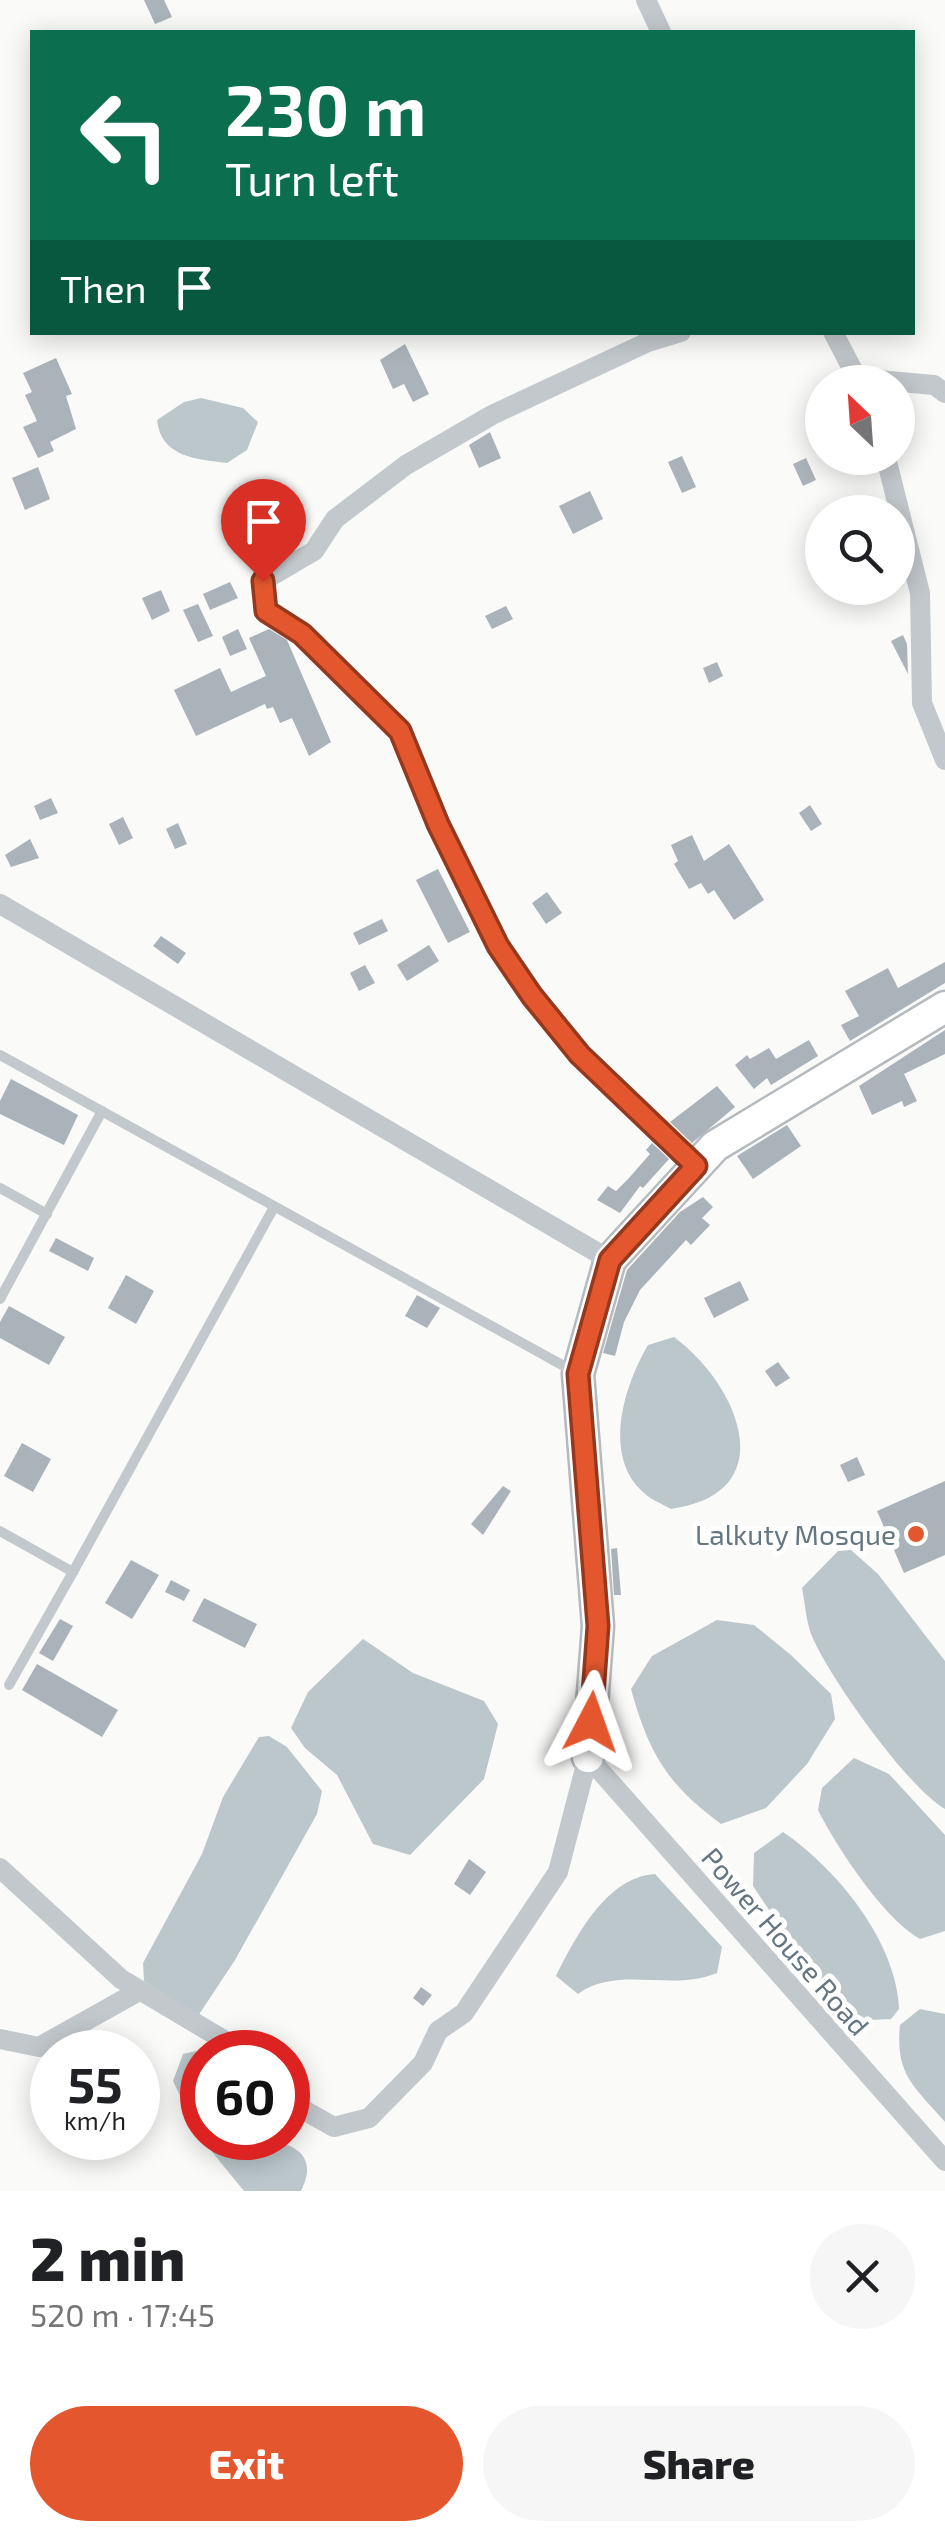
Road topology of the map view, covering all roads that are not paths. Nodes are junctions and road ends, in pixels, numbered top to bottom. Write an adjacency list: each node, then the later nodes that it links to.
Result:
1 (646, 0): 2 (street)
2 (660, 30)
3 (672, 335): 14 (street)
4 (835, 335): 5 (street)
5 (850, 365)
6 (915, 384): 7 (street)
7 (945, 392)
8 (890, 475): 9 (street)
9 (945, 760)
10 (0, 904): 18 (street)
11 (945, 1007): 14 (main road)
12 (0, 1055): 13 (lane)
13 (102, 1110): 16 (lane); 17 (lane)
14 (696, 1166): 18 (main road)
15 (0, 1188): 17 (lane)
16 (273, 1208): 20 (lane); 22 (lane)
17 (47, 1214): 19 (lane)
18 (610, 1260): 20 (main road)
19 (0, 1298)
20 (578, 1374): 24 (main road)
21 (0, 1530): 22 (lane)
22 (73, 1572): 23 (lane)
23 (10, 1685)
24 (588, 1757): 29 (street); 30 (street, Power House Road)
25 (0, 1868): 26 (street)
26 (139, 1991): 27 (street); 28 (street)
27 (206, 2030)
28 (0, 2039)
29 (310, 2114)
30 (945, 2161)

